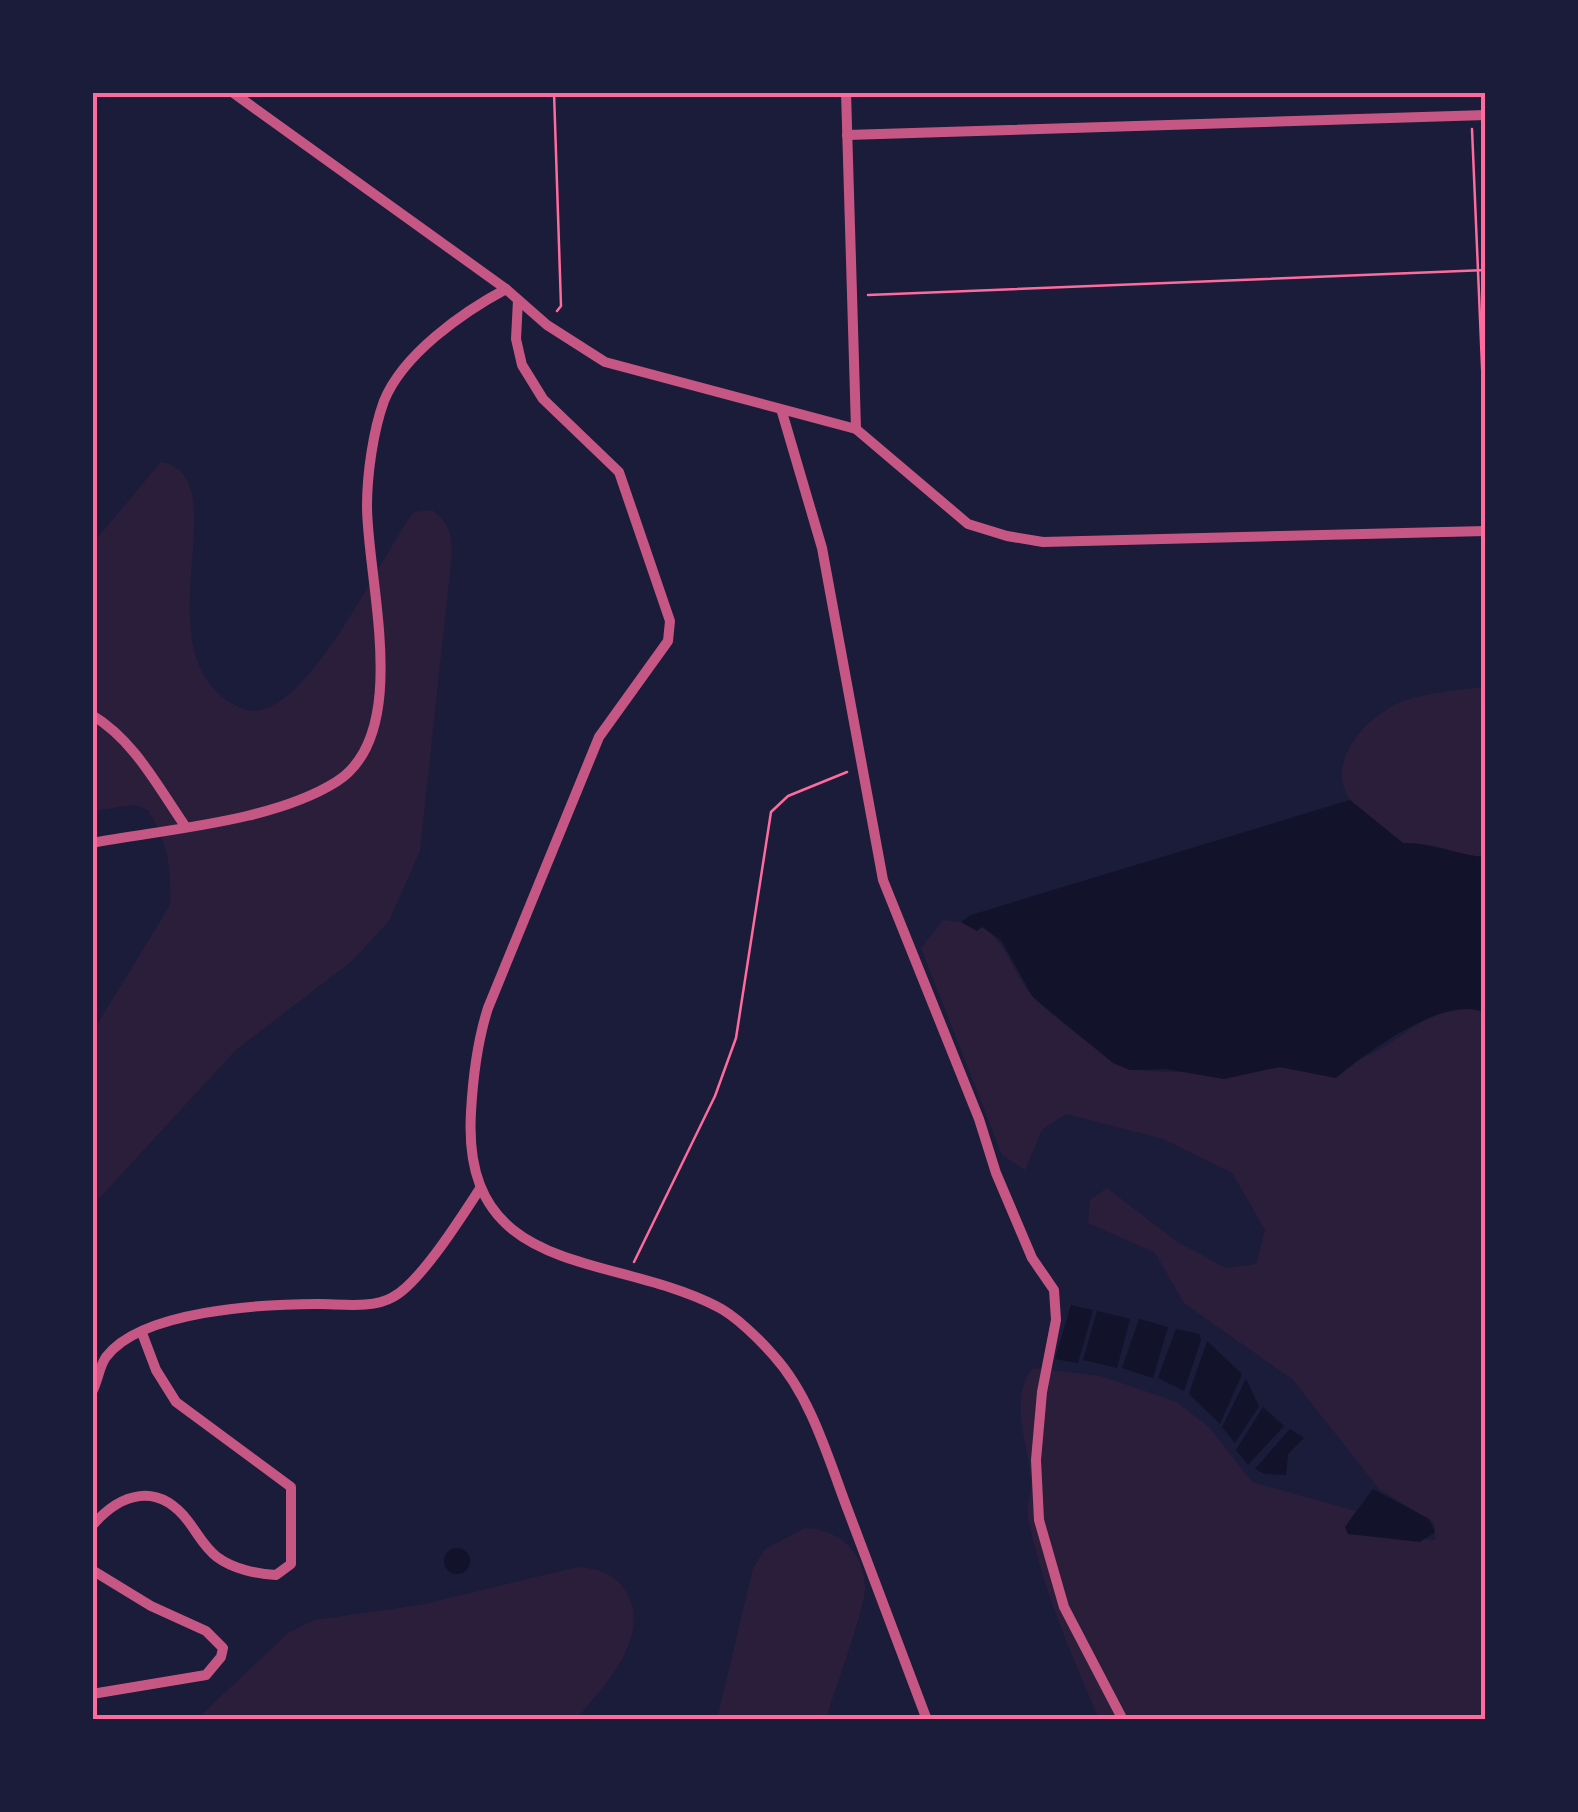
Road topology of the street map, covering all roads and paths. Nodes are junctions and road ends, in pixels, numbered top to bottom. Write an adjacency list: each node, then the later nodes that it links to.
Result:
1 (232, 92): 9 (street)
2 (554, 92): 12 (path)
3 (846, 92): 6 (street)
4 (1471, 115): 5 (street); 6 (street); 7 (path)
5 (1486, 115)
6 (847, 135): 10 (street)
7 (1478, 270): 8 (path); 10 (path); 15 (path)
8 (1486, 270)
9 (506, 290): 11 (street); 19 (street)
10 (851, 296): 14 (street)
11 (518, 300): 12 (street); 21 (street)
12 (547, 325): 13 (street)
13 (782, 412): 14 (street); 18 (street)
14 (856, 429): 16 (street)
15 (1486, 460)
16 (1486, 531)
17 (92, 716): 19 (street)
18 (862, 766): 22 (path); 29 (street)
19 (185, 826): 20 (street)
20 (92, 843)
21 (479, 1190): 22 (street); 23 (street)
22 (627, 1276): 28 (street)
23 (142, 1333): 24 (street); 25 (street)
24 (92, 1392)
25 (92, 1526)
26 (92, 1570): 27 (street)
27 (92, 1694)
28 (927, 1720)
29 (1123, 1720)

